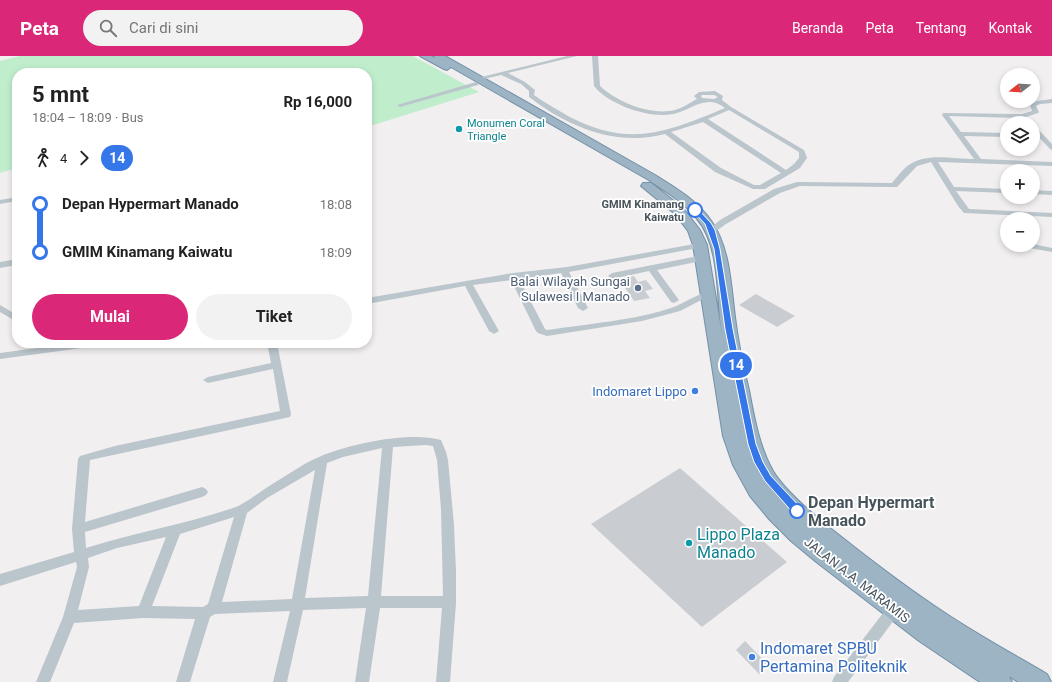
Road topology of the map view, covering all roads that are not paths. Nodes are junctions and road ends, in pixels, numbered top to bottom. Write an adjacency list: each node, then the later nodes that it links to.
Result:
1 (424, 56): 6 (highway, JALAN A.A. MARAMIS)
2 (438, 56): 6 (highway)
3 (574, 56): 5 (street)
4 (595, 56): 7 (street)
5 (502, 73): 6 (street); 10 (street)
6 (478, 81): 11 (street); 12 (highway); 34 (highway, JALAN A.A. MARAMIS)
7 (701, 100): 8 (street); 8 (street)
8 (719, 100): 13 (street)
9 (1052, 101): 14 (street)
10 (540, 102): 12 (street); 16 (street)
11 (400, 105)
12 (527, 106): 34 (highway)
13 (729, 108): 15 (street); 25 (street)
14 (1022, 116): 17 (street)
15 (703, 120): 16 (street); 25 (street)
16 (668, 133): 25 (street)
17 (959, 134): 18 (street); 23 (street)
18 (1000, 135)
19 (1042, 136): 20 (street); 21 (street)
20 (1052, 136)
21 (1052, 148)
22 (934, 160): 23 (street); 26 (street); 34 (street)
23 (979, 161): 24 (street)
24 (1052, 164)
25 (786, 173)
26 (951, 189): 27 (street); 32 (street)
27 (1000, 191)
28 (1040, 192): 29 (street)
29 (1052, 193)
30 (12, 200): 31 (street)
31 (0, 202)
32 (1052, 215)
33 (1040, 243): 35 (street)
34 (705, 244): 40 (street); 41 (street); 45 (highway, JALAN A.A. MARAMIS); 79 (highway)
35 (1052, 244)
36 (1040, 248): 37 (street)
37 (1052, 250)
38 (12, 263): 39 (street)
39 (0, 265)
40 (652, 269): 43 (street); 47 (street)
41 (564, 271): 42 (street); 49 (street)
42 (513, 276): 44 (street); 45 (street)
43 (612, 276)
44 (468, 283): 46 (street); 51 (street)
45 (707, 295): 68 (highway, JALAN A.A. MARAMIS)
46 (372, 300)
47 (674, 300)
48 (0, 308): 50 (street)
49 (583, 308)
50 (12, 316)
51 (494, 331)
52 (60, 348): 54 (street)
53 (273, 348): 55 (street)
54 (0, 356)
55 (277, 365): 56 (street); 61 (street)
56 (208, 380)
57 (388, 443): 58 (street); 65 (street); 66 (street)
58 (322, 460): 60 (street); 67 (street)
59 (202, 492): 61 (street)
60 (242, 510): 62 (street); 69 (street)
61 (78, 529): 63 (street)
62 (175, 530): 63 (street); 70 (street)
63 (81, 555): 64 (street); 71 (street)
64 (0, 580)
65 (374, 602): 66 (street); 67 (street); 75 (street)
66 (449, 602): 76 (street)
67 (298, 603): 69 (street); 74 (street)
68 (895, 608): 77 (street); 78 (highway, JALAN A.A. MARAMIS)
69 (209, 611): 70 (street); 73 (street)
70 (143, 612): 71 (street)
71 (70, 617): 72 (street)
72 (43, 682)
73 (183, 682)
74 (280, 682)
75 (362, 682)
76 (443, 682)
77 (839, 682)
78 (1000, 682)
79 (1039, 682)

